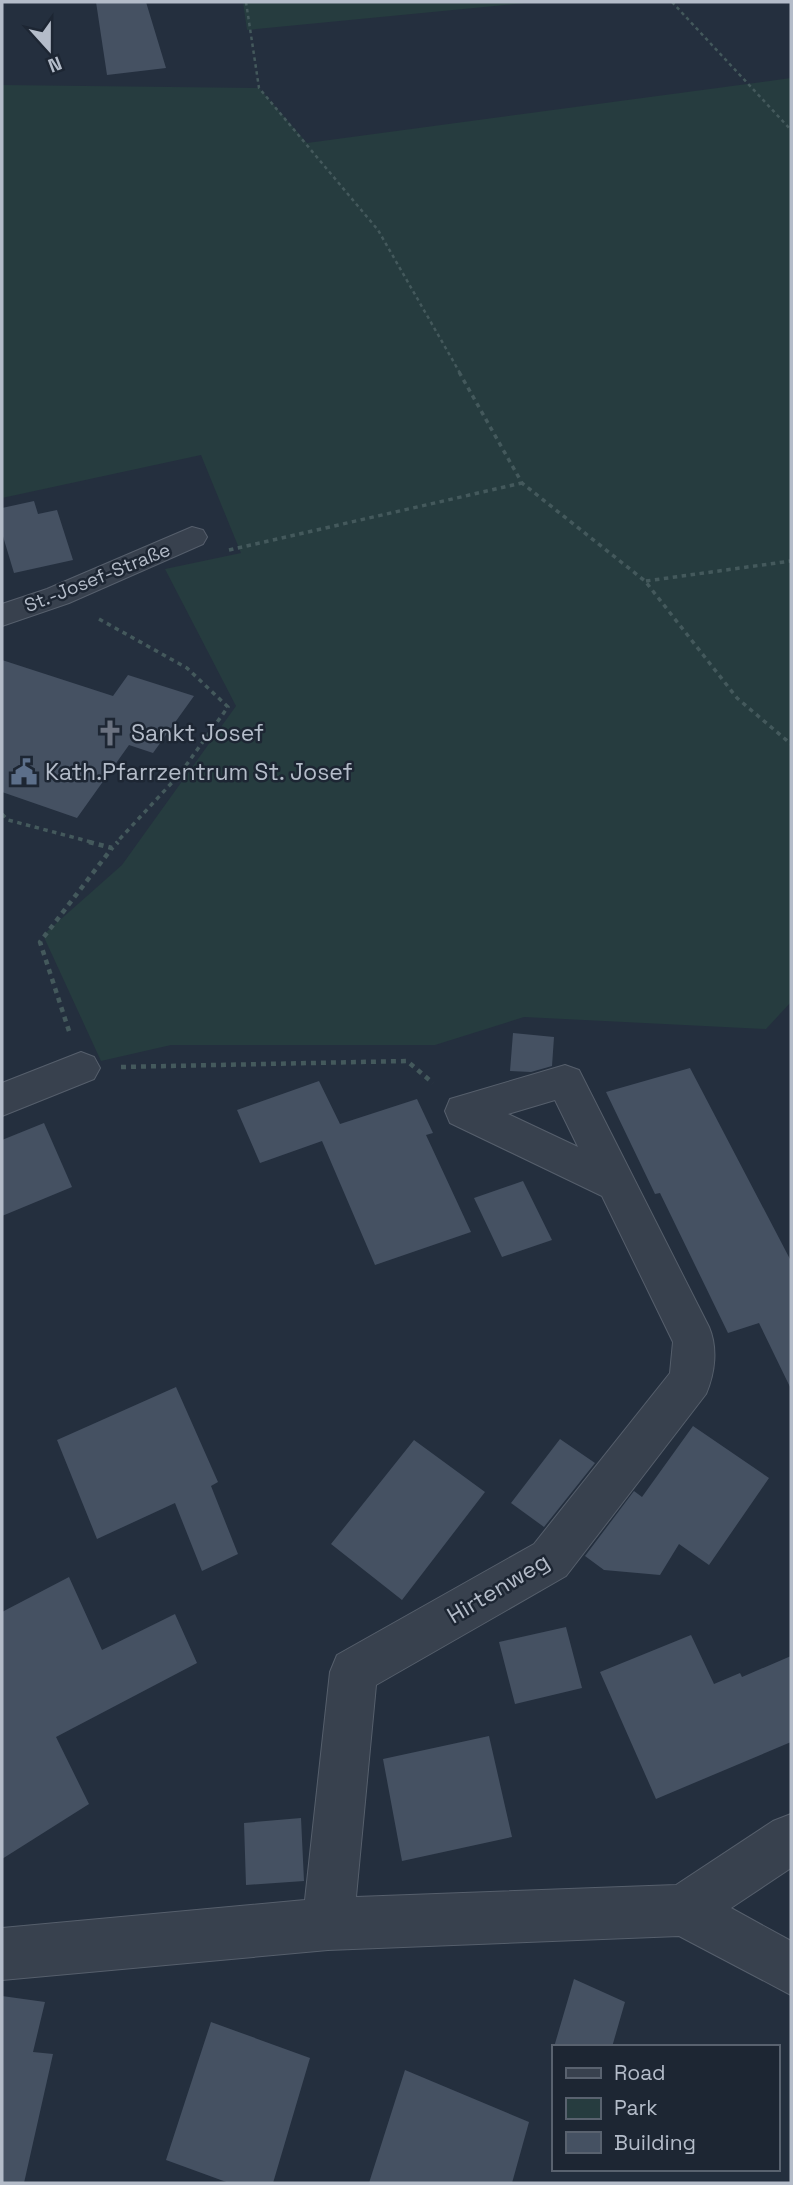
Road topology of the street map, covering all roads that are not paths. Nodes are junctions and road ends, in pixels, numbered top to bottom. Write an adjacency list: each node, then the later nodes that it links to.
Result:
1 (192, 537): 2 (street, St.-Josef-Straße)
2 (2, 615)
3 (81, 1068): 4 (street)
4 (2, 1100)
5 (614, 1183): 5 (street, Hirtenweg); 8 (street, Hirtenweg)
6 (791, 1839): 7 (street)
7 (683, 1910): 8 (street); 10 (street)
8 (328, 1924): 9 (street)
9 (2, 1954)
10 (791, 1969)

